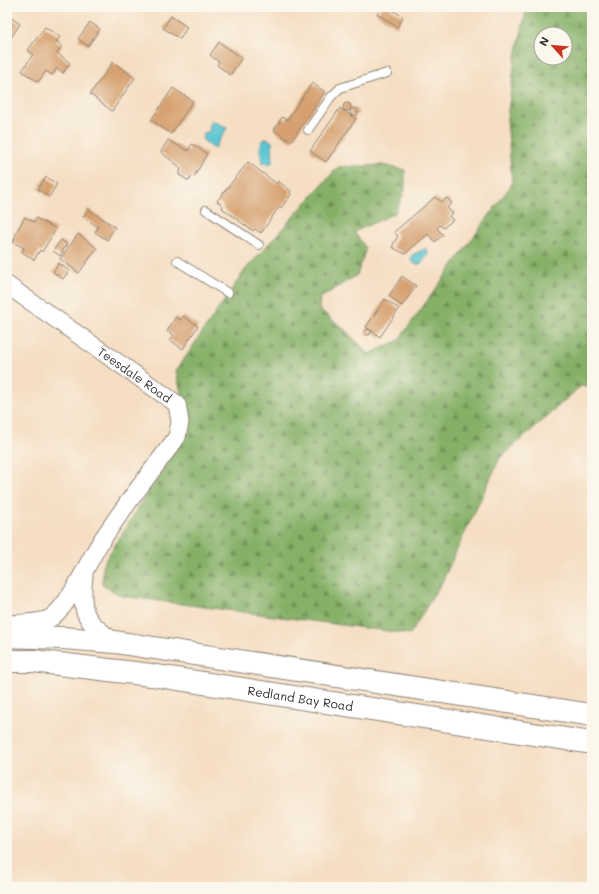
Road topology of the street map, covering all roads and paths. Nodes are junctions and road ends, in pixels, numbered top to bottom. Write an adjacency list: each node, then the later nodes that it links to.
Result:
1 (387, 73): 2 (lane)
2 (308, 130)
3 (206, 210): 4 (lane)
4 (259, 245)
5 (177, 260): 7 (lane)
6 (7, 285): 8 (street, Teesdale Road)
7 (228, 293)
8 (84, 575): 9 (street, Teesdale Road); 11 (street, Teesdale Road)
9 (7, 624)
10 (7, 636): 11 (main road)
11 (115, 642): 13 (main road)
12 (7, 661): 14 (main road, Redland Bay Road)
13 (592, 715)
14 (592, 744)

